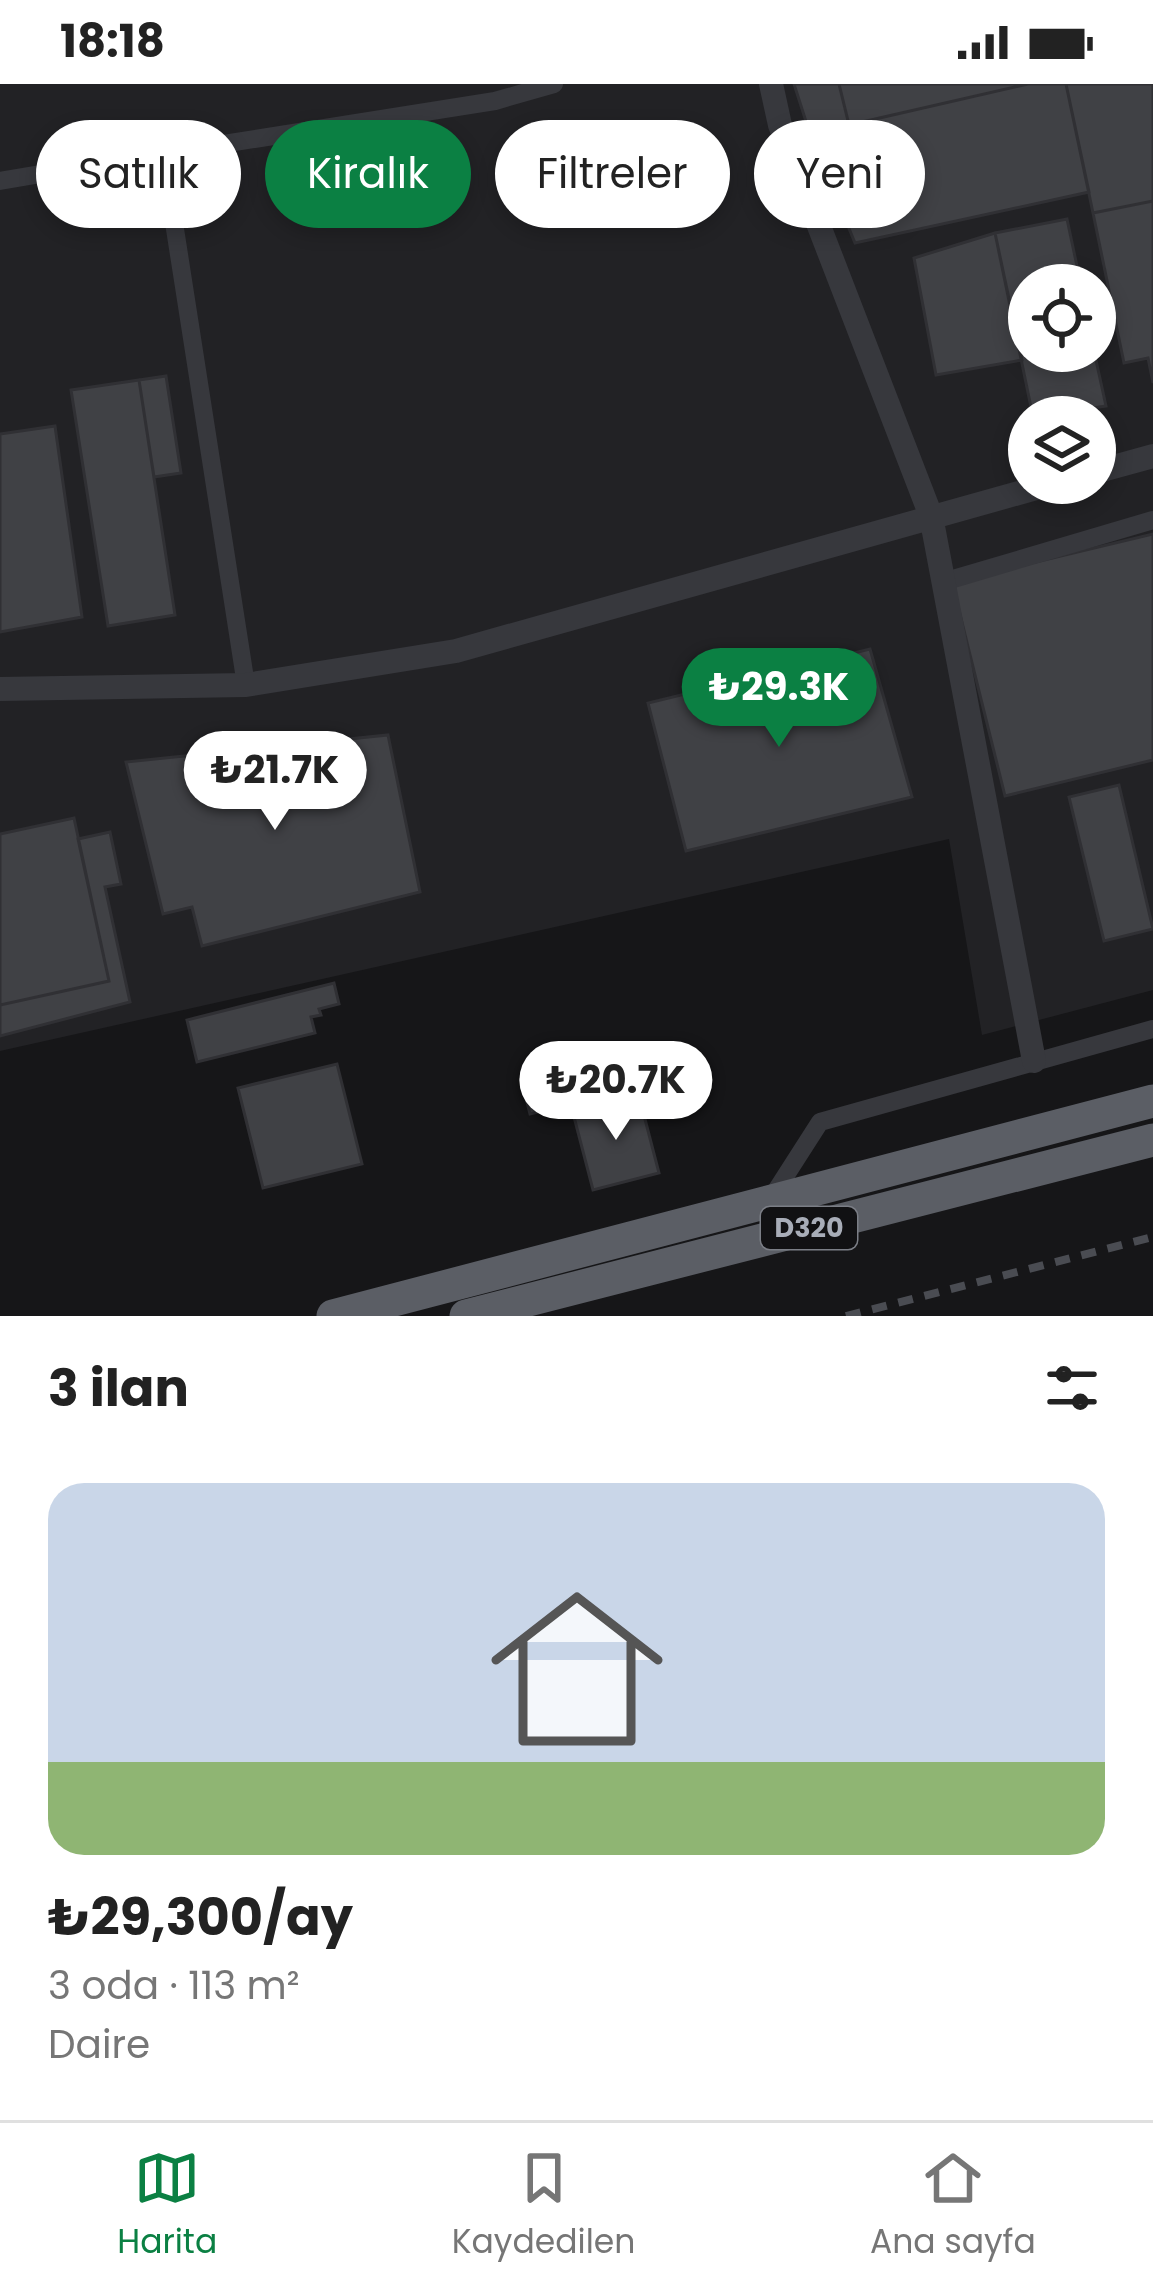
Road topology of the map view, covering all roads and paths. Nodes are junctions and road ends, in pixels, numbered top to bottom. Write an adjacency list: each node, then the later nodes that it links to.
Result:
1 (554, 84): 3 (street)
2 (771, 84): 10 (street)
3 (241, 141)
4 (36, 175): 5 (street)
5 (0, 181)
6 (175, 228): 13 (street)
7 (1153, 456): 8 (street)
8 (1116, 466)
9 (1008, 495): 10 (street)
10 (932, 516): 12 (street); 13 (street)
11 (1153, 520): 12 (street)
12 (943, 582): 16 (street)
13 (245, 685): 14 (street)
14 (0, 689)
15 (1153, 1029): 16 (street)
16 (1034, 1061): 19 (street)
17 (1153, 1101): 19 (highway, D320)
18 (1153, 1140): 21 (highway, D320)
19 (769, 1201): 20 (highway, D320)
20 (333, 1316)
21 (466, 1316)

